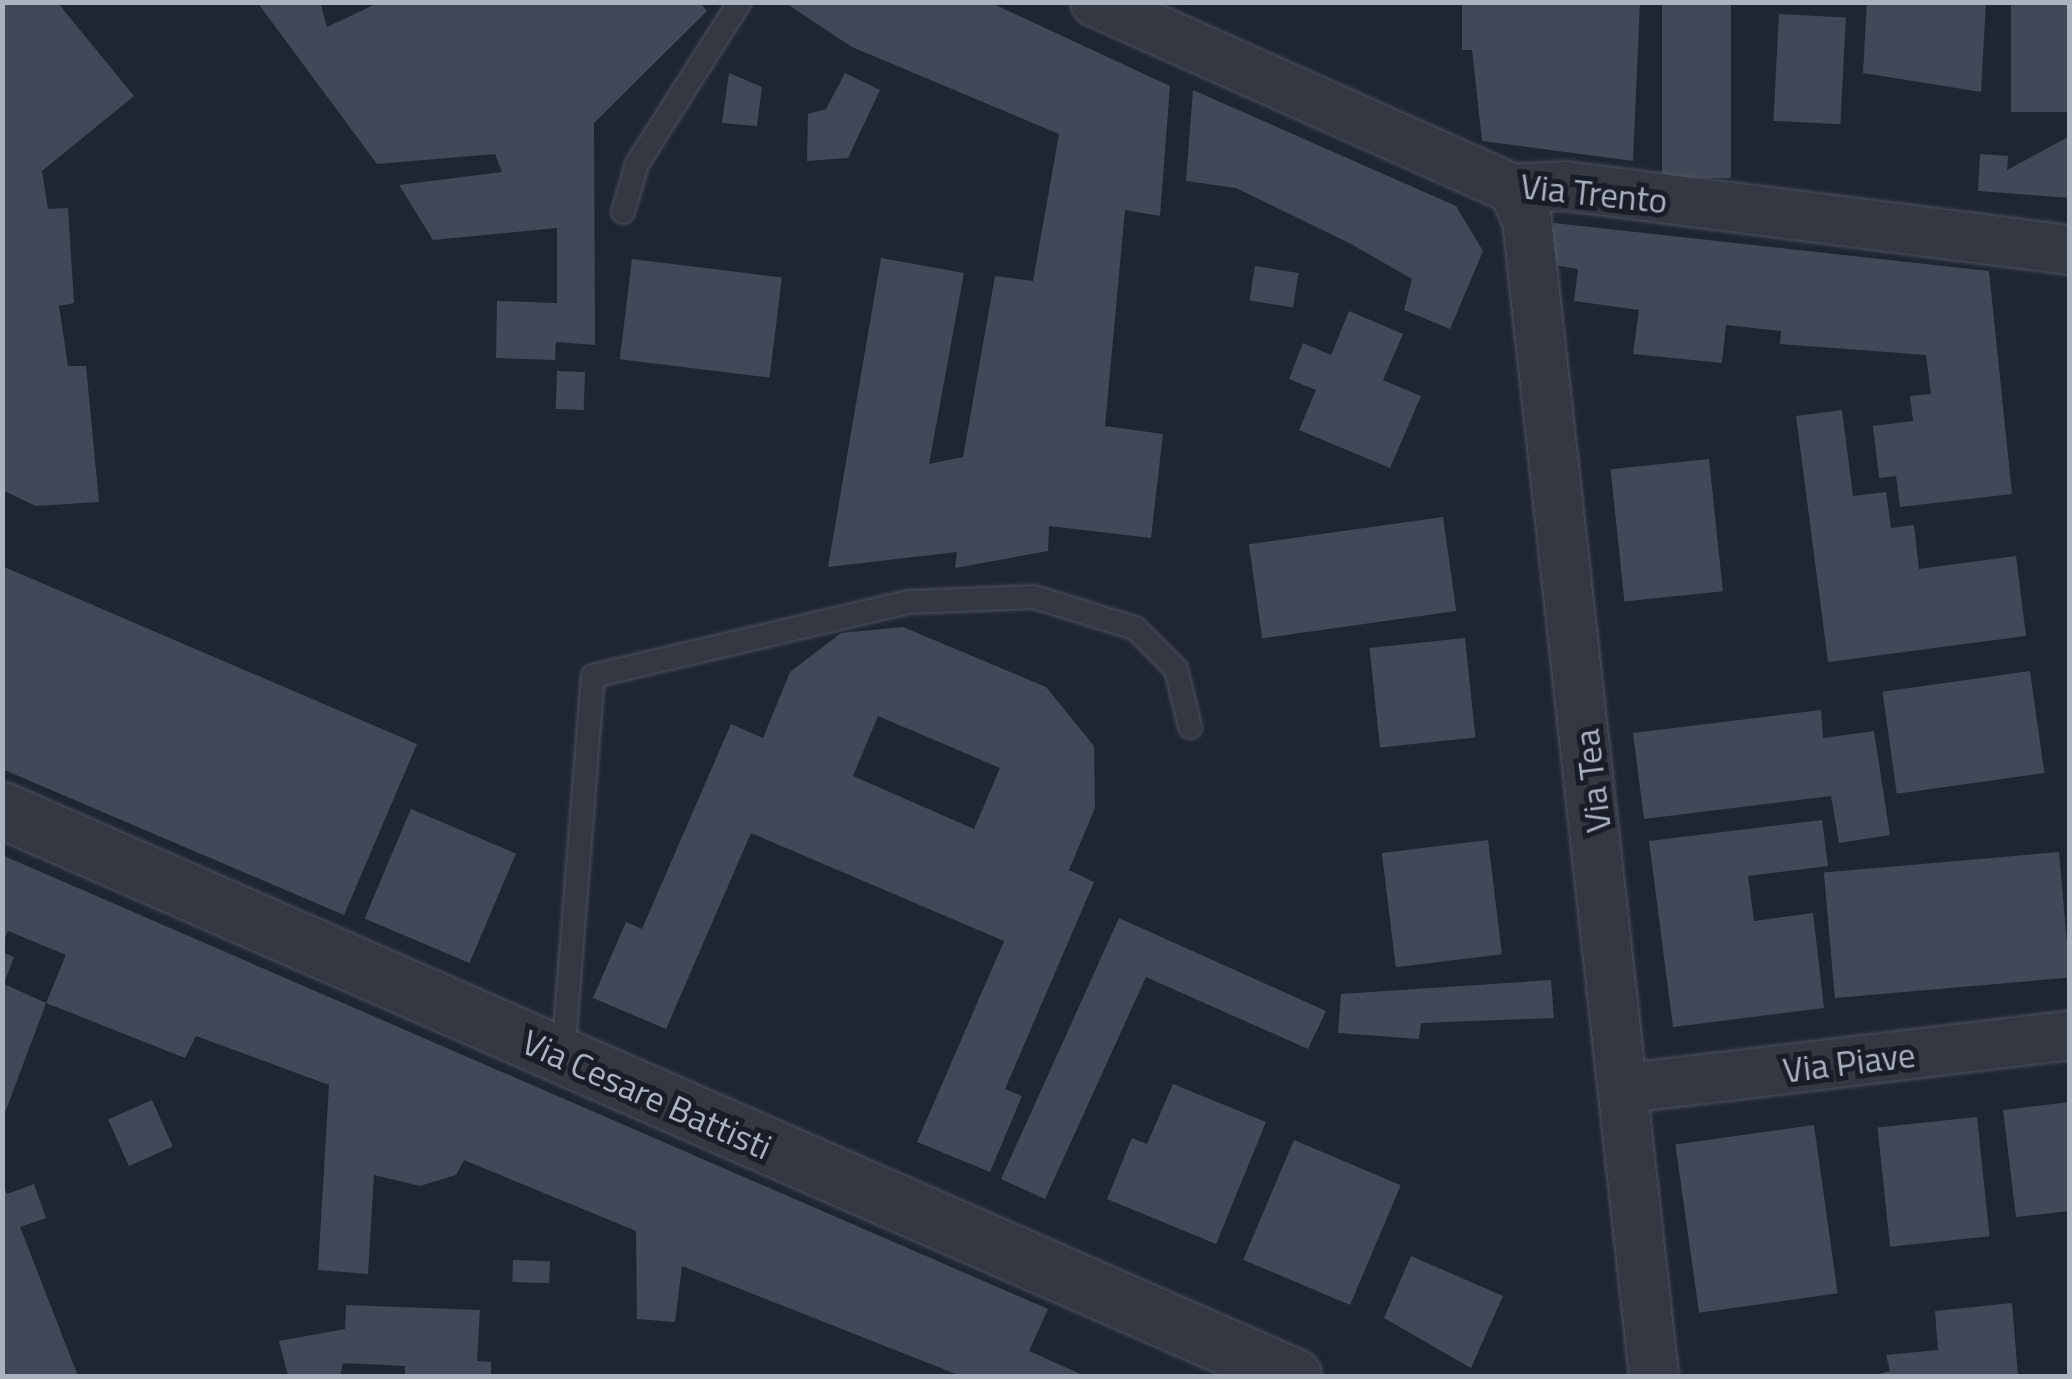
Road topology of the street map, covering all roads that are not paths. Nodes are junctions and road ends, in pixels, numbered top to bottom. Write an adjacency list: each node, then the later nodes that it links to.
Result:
1 (740, 2): 4 (lane)
2 (1095, 2): 3 (street, Via Trento)
3 (1513, 189): 5 (street, Via Trento); 11 (street, Via Tea)
4 (623, 212)
5 (2069, 250): 6 (street)
6 (2070, 274)
7 (1190, 727): 10 (lane)
8 (2, 810): 10 (street, Via Cesare Battisti)
9 (2070, 1036): 11 (street, Via Piave)
10 (563, 1056): 12 (street, Via Cesare Battisti)
11 (1628, 1088): 13 (street, Via Tea)
12 (1293, 1376)
13 (1654, 1376)

